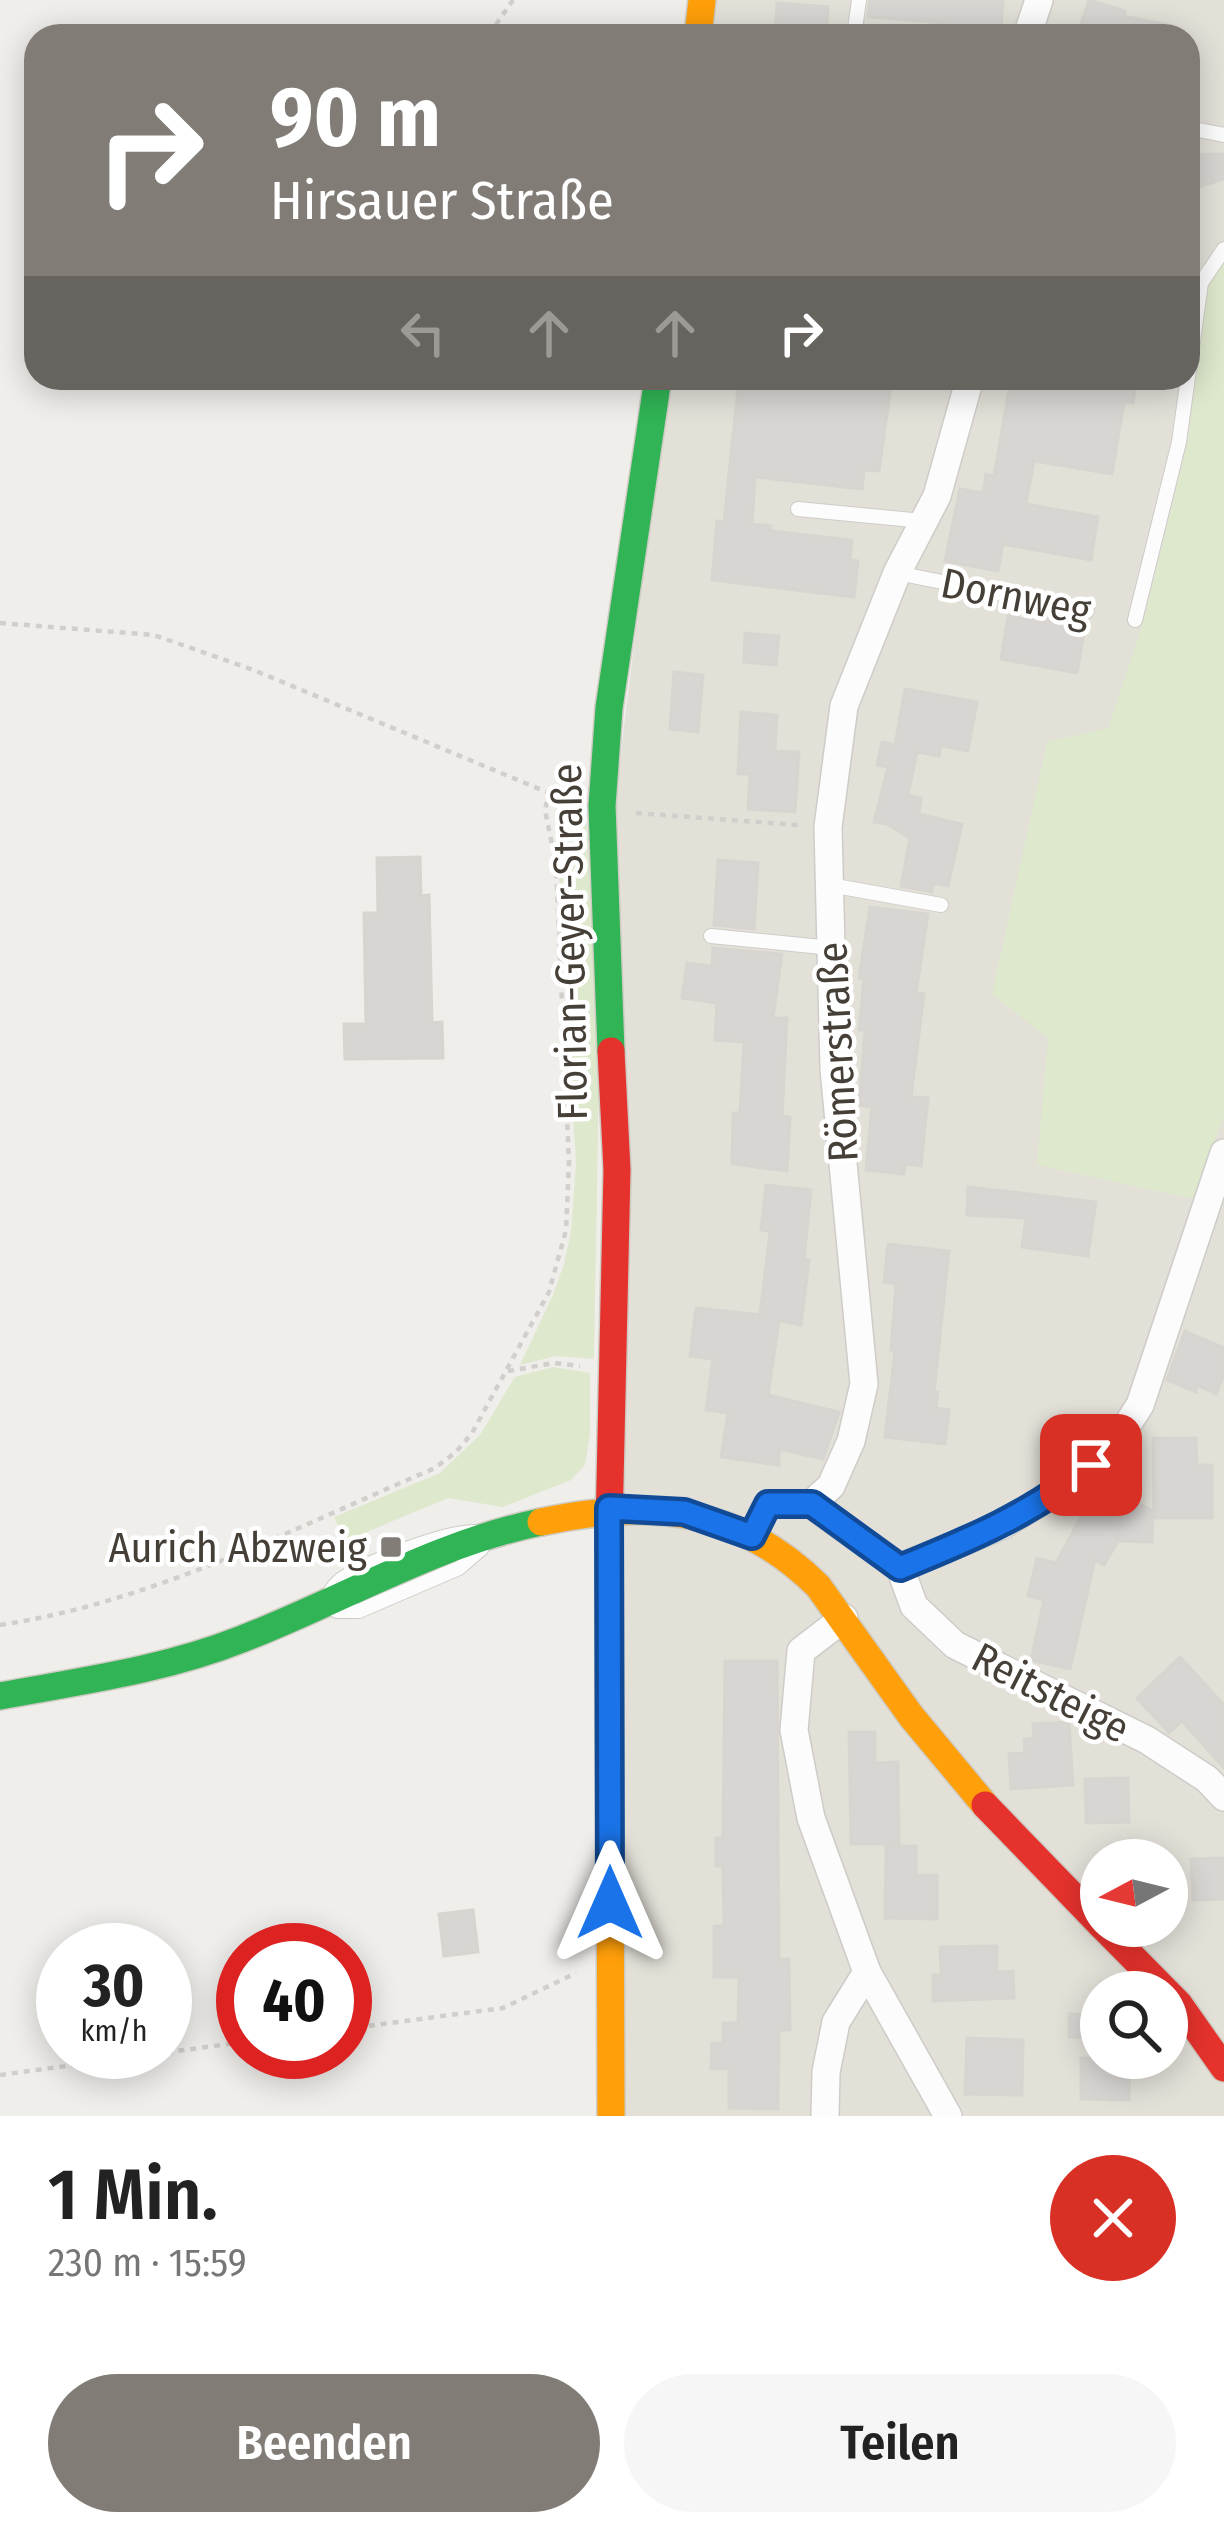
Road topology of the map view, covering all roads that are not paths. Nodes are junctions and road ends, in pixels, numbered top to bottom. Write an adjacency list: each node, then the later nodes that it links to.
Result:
1 (1224, 249): 2 (lane)
2 (1200, 297)
3 (656, 390): 17 (street, Florian-Geyer-Straße)
4 (968, 390): 7 (street, Römerstraße)
5 (1187, 390): 10 (lane)
6 (798, 509): 7 (lane)
7 (923, 521): 8 (street, Römerstraße)
8 (897, 573): 9 (lane, Dornweg); 11 (street, Römerstraße)
9 (1087, 611)
10 (1135, 620)
11 (830, 885): 12 (lane); 14 (street, Römerstraße)
12 (941, 905)
13 (710, 936): 14 (lane)
14 (832, 948): 16 (street, Römerstraße)
15 (1224, 1153): 19 (street)
16 (812, 1504): 18 (street); 19 (street)
17 (609, 1508): 18 (street); 21 (street); 27 (street, Florian-Geyer-Straße)
18 (752, 1536): 20 (street)
19 (900, 1568): 22 (street, Reitsteige)
20 (844, 1618): 23 (street); 25 (street)
21 (0, 1696)
22 (1224, 1797)
23 (1080, 1905)
24 (1122, 1947): 26 (street)
25 (868, 1972): 28 (street); 29 (street)
26 (1224, 2068)
27 (610, 2116)
28 (825, 2116)
29 (948, 2116)

